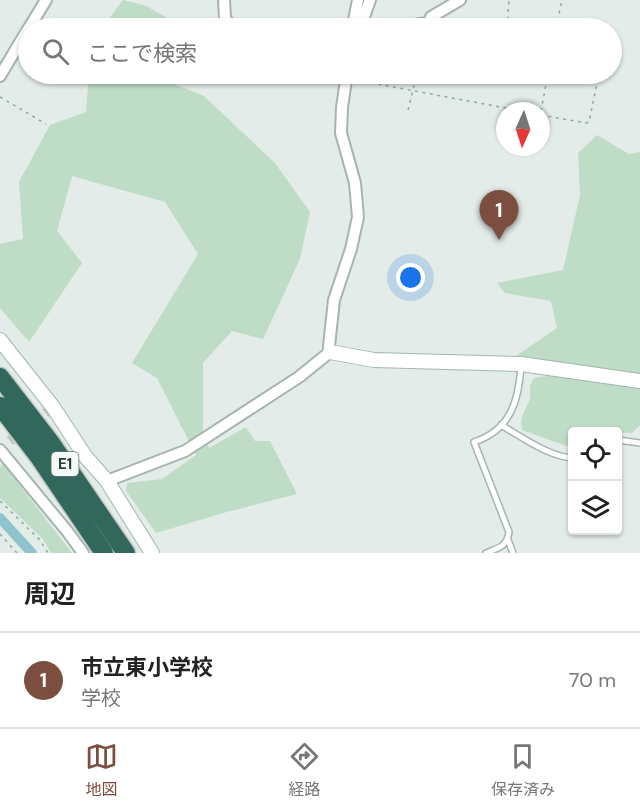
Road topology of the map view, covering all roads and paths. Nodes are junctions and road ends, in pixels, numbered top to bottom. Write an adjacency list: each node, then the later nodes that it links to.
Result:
1 (46, 0): 8 (street)
2 (224, 0): 9 (street)
3 (358, 0): 10 (street)
4 (370, 0): 11 (street)
5 (460, 0): 12 (street)
6 (509, 0): 13 (path)
7 (561, 0): 14 (path)
8 (35, 18)
9 (225, 18)
10 (354, 18)
11 (363, 18)
12 (430, 18)
13 (508, 18)
14 (558, 18)
15 (18, 47): 16 (street)
16 (0, 76)
17 (345, 84): 30 (street)
18 (384, 84): 22 (path)
19 (414, 84): 22 (path)
20 (545, 84): 24 (path)
21 (596, 84): 27 (path)
22 (412, 90): 25 (path); 26 (path)
23 (0, 97): 28 (path)
24 (542, 102)
25 (496, 106)
26 (408, 110)
27 (550, 117)
28 (46, 124)
29 (0, 340): 41 (street)
30 (330, 352): 31 (street); 41 (street)
31 (521, 364): 33 (street); 35 (lane)
32 (0, 377): 49 (highway, E1)
33 (640, 381)
34 (0, 406): 48 (highway, E1)
35 (501, 425): 40 (lane); 44 (lane)
36 (10, 441): 39 (street)
37 (622, 441): 38 (lane)
38 (640, 443)
39 (0, 450): 47 (street)
40 (568, 458)
41 (107, 481): 50 (street)
42 (0, 501): 46 (path)
43 (0, 534): 45 (path)
44 (508, 540): 51 (lane); 52 (lane)
45 (17, 553)
46 (48, 553)
47 (83, 553)
48 (104, 553)
49 (126, 553)
50 (152, 553)
51 (486, 553)
52 (513, 553)

